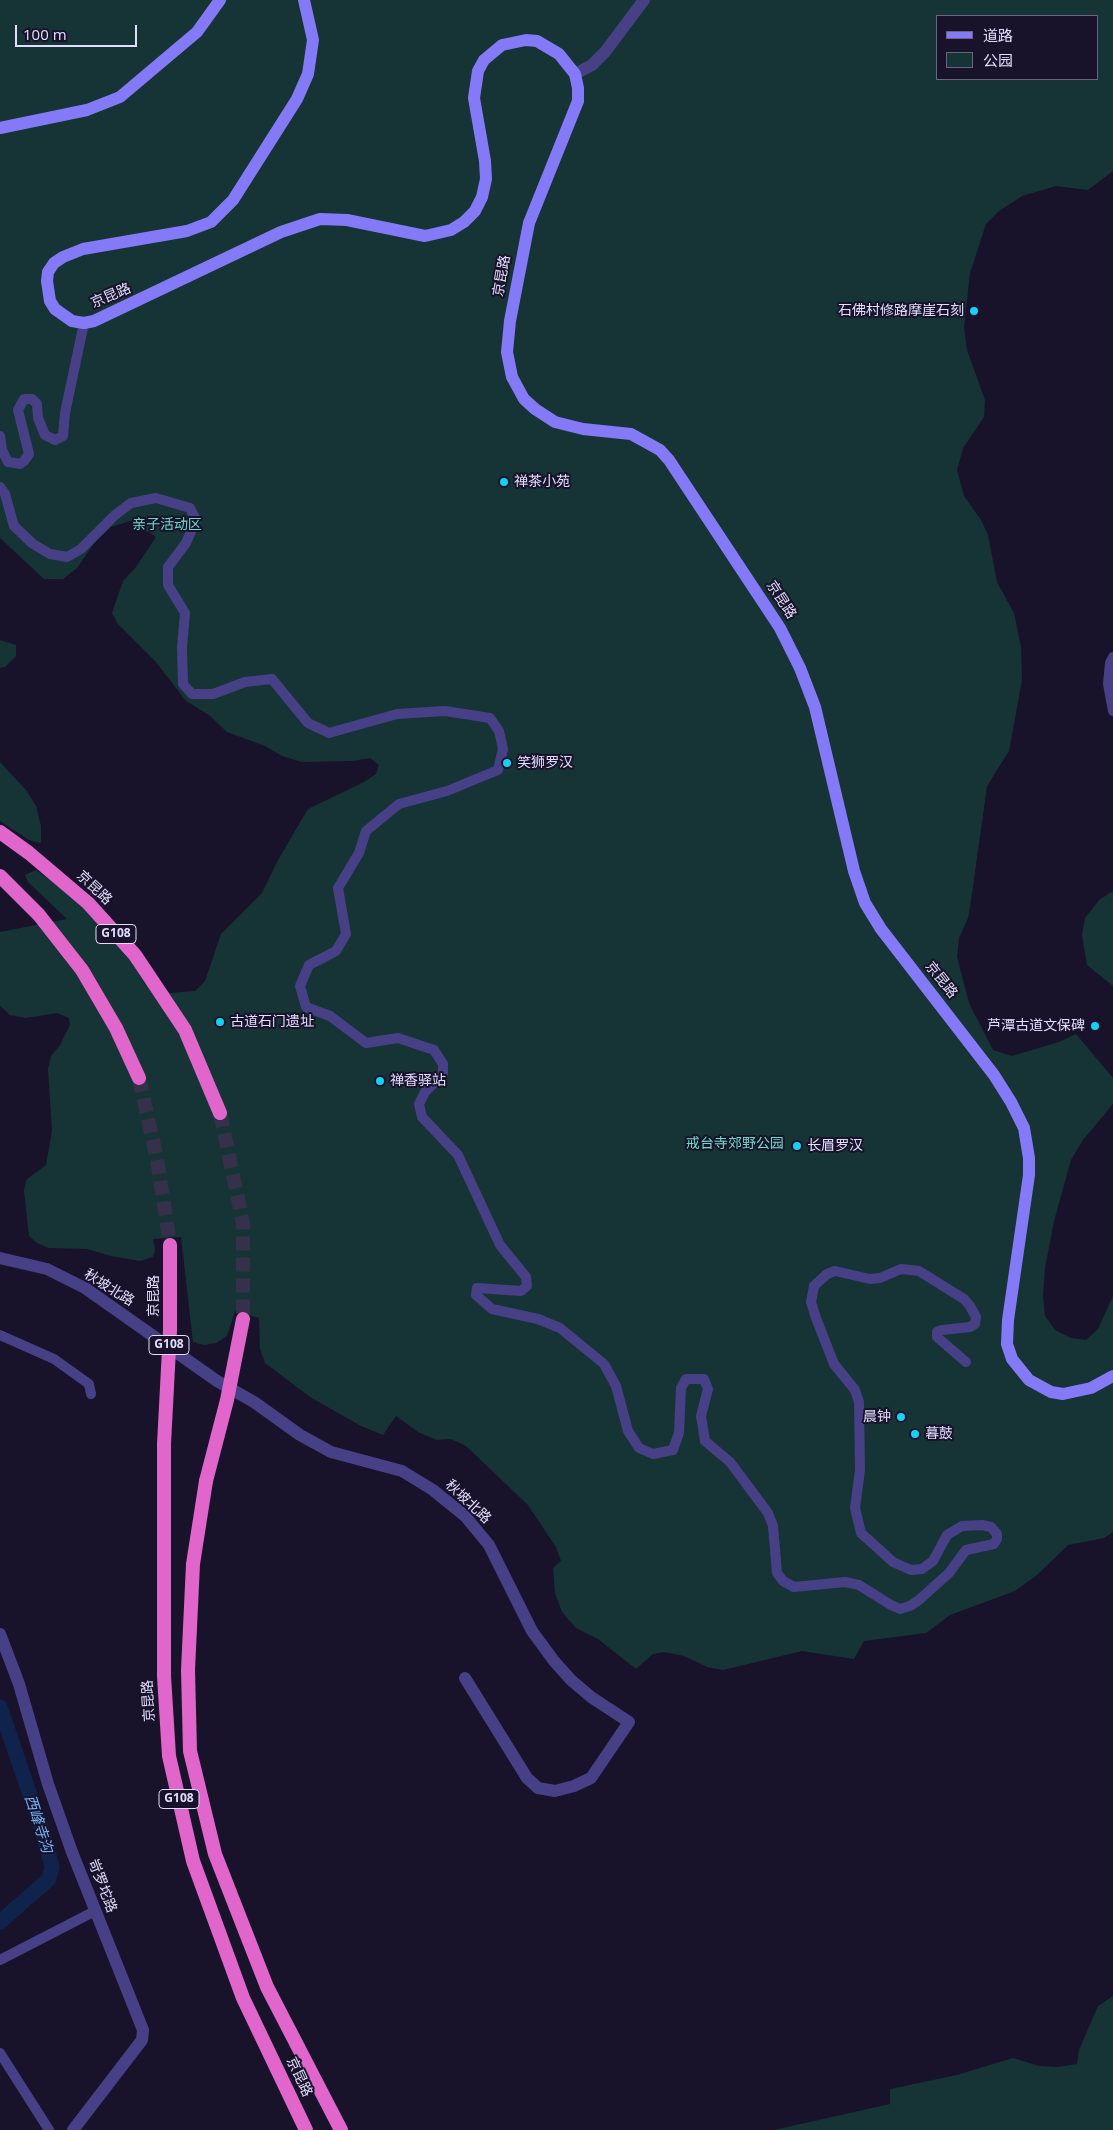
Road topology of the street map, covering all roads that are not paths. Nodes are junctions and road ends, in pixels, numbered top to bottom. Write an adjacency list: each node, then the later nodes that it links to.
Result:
1 (220, 0): 5 (main road)
2 (304, 0): 6 (main road, 京昆路)
3 (644, 0): 4 (street)
4 (575, 74): 6 (main road, 京昆路); 20 (main road, 京昆路)
5 (0, 128)
6 (84, 323): 7 (street)
7 (0, 436)
8 (0, 487): 19 (street)
9 (1113, 657): 10 (street)
10 (1113, 711)
11 (0, 832): 14 (highway, 京昆路 / G108)
12 (0, 876): 13 (highway)
13 (139, 1078)
14 (220, 1113)
15 (170, 1245): 29 (highway, 京昆路 / G108, bridge)
16 (0, 1258): 23 (street, 秋坡北路)
17 (244, 1319): 30 (highway, 京昆路 / G108, bridge)
18 (0, 1335): 21 (street)
19 (966, 1362)
20 (1113, 1376)
21 (91, 1394)
22 (0, 1634): 24 (street, 岢罗坨路)
23 (465, 1678)
24 (95, 1911): 25 (street); 28 (street, 岢罗坨路)
25 (0, 1960)
26 (0, 2053): 27 (street)
27 (49, 2130)
28 (73, 2130)
29 (306, 2130)
30 (341, 2130)

